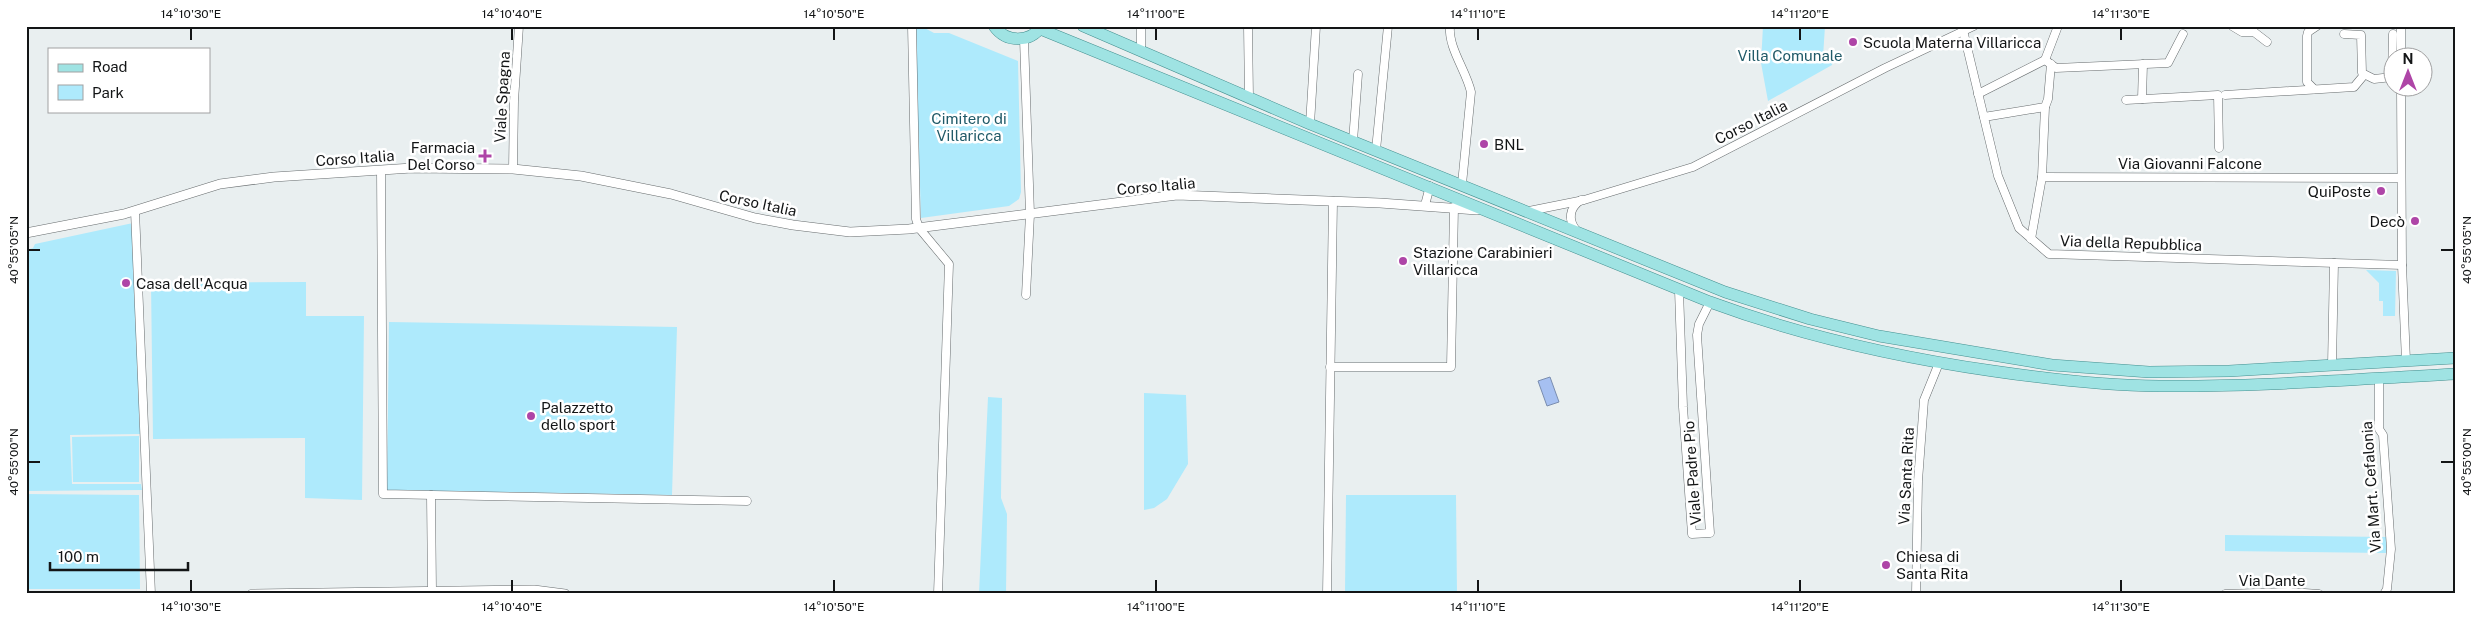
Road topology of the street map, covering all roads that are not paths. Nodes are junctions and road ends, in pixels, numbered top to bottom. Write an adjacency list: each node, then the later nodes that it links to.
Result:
1 (520, 26): 43 (street, Viale Spagna)
2 (912, 26): 59 (street)
3 (994, 26): 20 (main road)
4 (1083, 26): 24 (main road)
5 (1141, 26): 24 (street)
6 (1248, 26): 33 (street)
7 (1316, 26): 39 (street)
8 (1388, 26): 42 (street)
9 (1450, 26): 47 (street)
10 (1974, 26): 16 (street, Corso Italia)
11 (2058, 26): 25 (street)
12 (2232, 26): 21 (street)
13 (2317, 26): 30 (street)
14 (2401, 26): 23 (street)
15 (1041, 28): 20 (main road); 48 (main road)
16 (1962, 29): 31 (street, Via della Repubblica); 49 (street, Corso Italia)
17 (2183, 34): 26 (street)
18 (2344, 34): 28 (street)
19 (2393, 34): 22 (street)
20 (1024, 39): 57 (street)
21 (2267, 42)
22 (2393, 48)
23 (2401, 48)
24 (1140, 51): 33 (main road)
25 (2048, 62): 26 (street); 31 (street); 37 (street)
26 (2143, 64): 35 (street)
27 (1358, 74): 40 (street)
28 (2364, 74): 29 (street); 30 (street)
29 (2384, 78)
30 (2314, 89): 32 (street)
31 (1978, 94): 38 (street, Via della Repubblica)
32 (2225, 95)
33 (1249, 98): 39 (main road)
34 (2401, 98): 46 (street)
35 (2142, 99): 36 (street); 41 (street)
36 (2126, 100)
37 (2045, 107): 38 (street); 45 (street)
38 (1984, 117): 62 (street, Via della Repubblica)
39 (1310, 124): 40 (main road)
40 (1353, 140): 42 (main road)
41 (2219, 148)
42 (1376, 150): 47 (main road)
43 (513, 169): 44 (street, Corso Italia); 59 (street, Corso Italia)
44 (381, 170): 54 (street, Corso Italia); 75 (street)
45 (2042, 176): 46 (street, Via Giovanni Falcone); 62 (street)
46 (2401, 178): 64 (street)
47 (1462, 184): 51 (main road)
48 (1430, 186): 52 (street); 56 (main road)
49 (1580, 200): 55 (street, Corso Italia); 60 (street)
50 (1333, 201): 52 (street, Corso Italia); 57 (street, Corso Italia); 72 (street)
51 (1506, 201): 55 (main road); 56 (main road); 58 (main road)
52 (1425, 205): 53 (street, Corso Italia)
53 (1454, 207): 56 (street, Corso Italia); 72 (street)
54 (135, 211): 61 (street, Corso Italia); 78 (street)
55 (1529, 211): 58 (main road); 60 (main road)
56 (1493, 212): 58 (main road)
57 (1030, 214): 59 (street, Corso Italia); 66 (street)
58 (1504, 216): 65 (main road)
59 (919, 228): 81 (street)
60 (1577, 232): 71 (main road)
61 (26, 233)
62 (2031, 239): 63 (street, Via della Repubblica)
63 (2334, 262): 64 (street, Via della Repubblica); 71 (street)
64 (2402, 265): 69 (street)
65 (1680, 290): 67 (main road); 67 (street, Viale Padre Pio)
66 (1026, 295)
67 (1710, 302): 70 (main road)
68 (2455, 358): 69 (main road)
69 (2406, 361): 71 (main road)
70 (1939, 363): 74 (main road); 83 (street, Via Santa Rita)
71 (2332, 365)
72 (1330, 367): 82 (street)
73 (2455, 374): 74 (main road)
74 (2379, 378): 86 (street, Via Mart. Cefalonia)
75 (431, 495): 76 (street); 77 (street)
76 (747, 501)
77 (432, 592): 79 (street); 80 (street)
78 (151, 594)
79 (252, 594)
80 (565, 594)
81 (938, 594)
82 (1327, 594)
83 (1916, 594)
84 (2225, 594): 85 (street, Via Dante)
85 (2319, 594)
86 (2384, 594)

